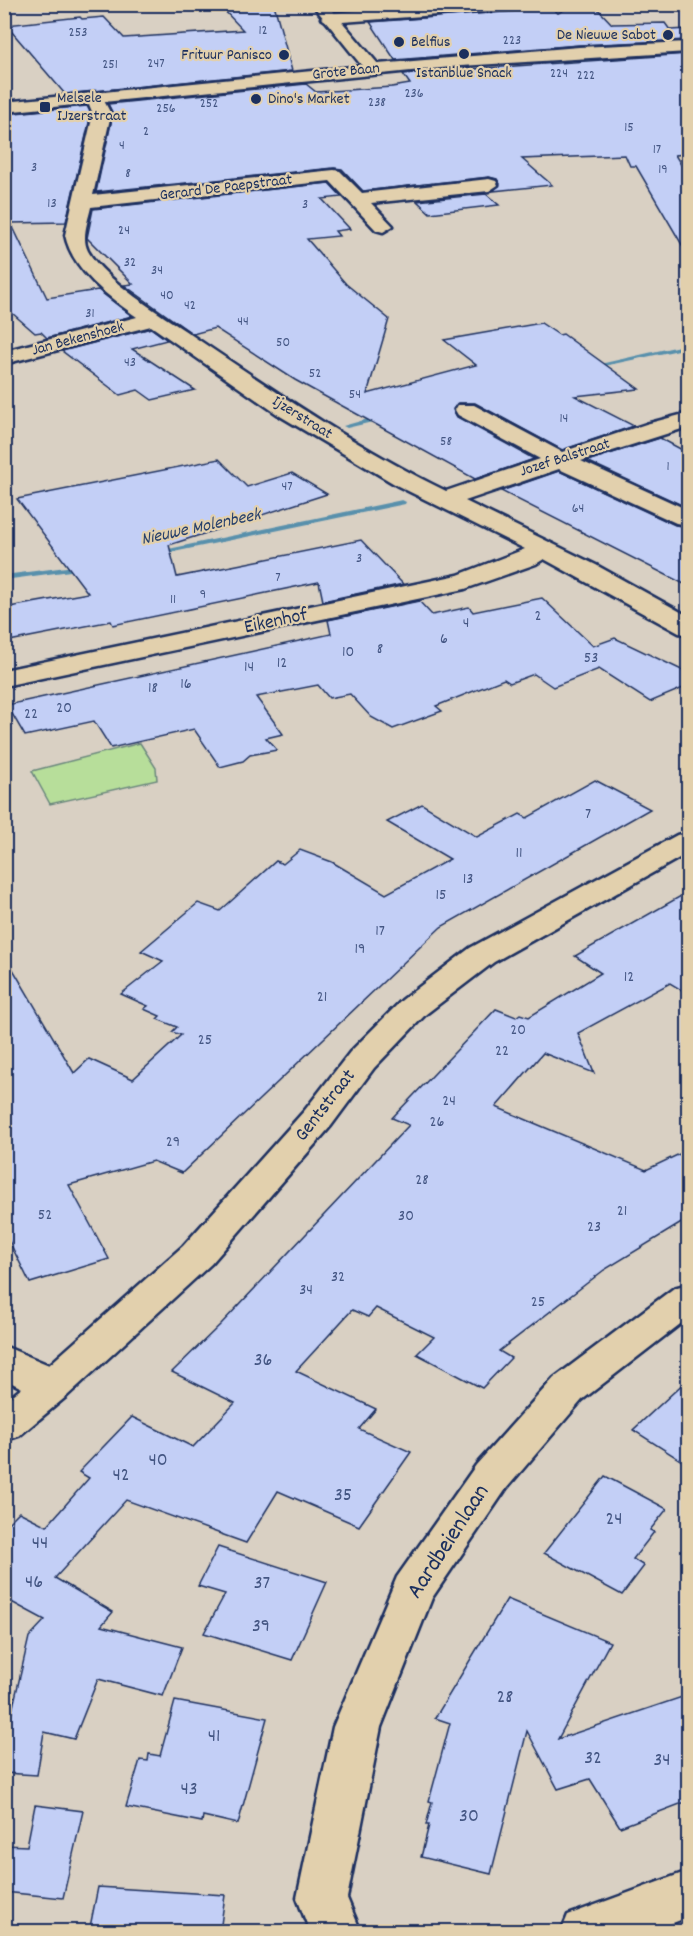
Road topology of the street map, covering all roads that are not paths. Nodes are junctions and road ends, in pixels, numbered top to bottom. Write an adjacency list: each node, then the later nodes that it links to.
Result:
1 (319, 4): 3 (street)
2 (518, 4): 3 (street)
3 (329, 18): 5 (street); 6 (street)
4 (688, 48): 6 (street, Grote Baan)
5 (336, 59): 6 (street, Grote Baan); 7 (street, Grote Baan)
6 (373, 69)
7 (94, 97): 8 (street, Grote Baan); 11 (street, Ijzerstraat)
8 (4, 106)
9 (218, 181): 11 (street)
10 (489, 185): 12 (street)
11 (84, 198): 12 (street, Gerard De Paepstraat); 14 (street, Ijzerstraat)
12 (357, 199): 13 (street, Gerard De Paepstraat)
13 (382, 226)
14 (151, 320): 15 (street, Jan Bekenshoek); 19 (street, Ijzerstraat)
15 (4, 358)
16 (466, 410): 18 (street)
17 (688, 420): 18 (street, Jozef Balstraat)
18 (559, 460): 19 (street, Jozef Balstraat); 20 (street)
19 (443, 500): 21 (street, Ijzerstraat)
20 (684, 518)
21 (542, 549): 22 (street, Ijzerstraat); 23 (street, Eikenhof)
22 (688, 627)
23 (4, 678)
24 (688, 841): 27 (street, Gentstraat)
25 (688, 1298): 30 (street, Aardbeienlaan)
26 (4, 1361): 27 (street)
27 (52, 1386): 28 (street, Gentstraat)
28 (4, 1425)
29 (688, 1894): 31 (street)
30 (336, 1932)
31 (586, 1932)

